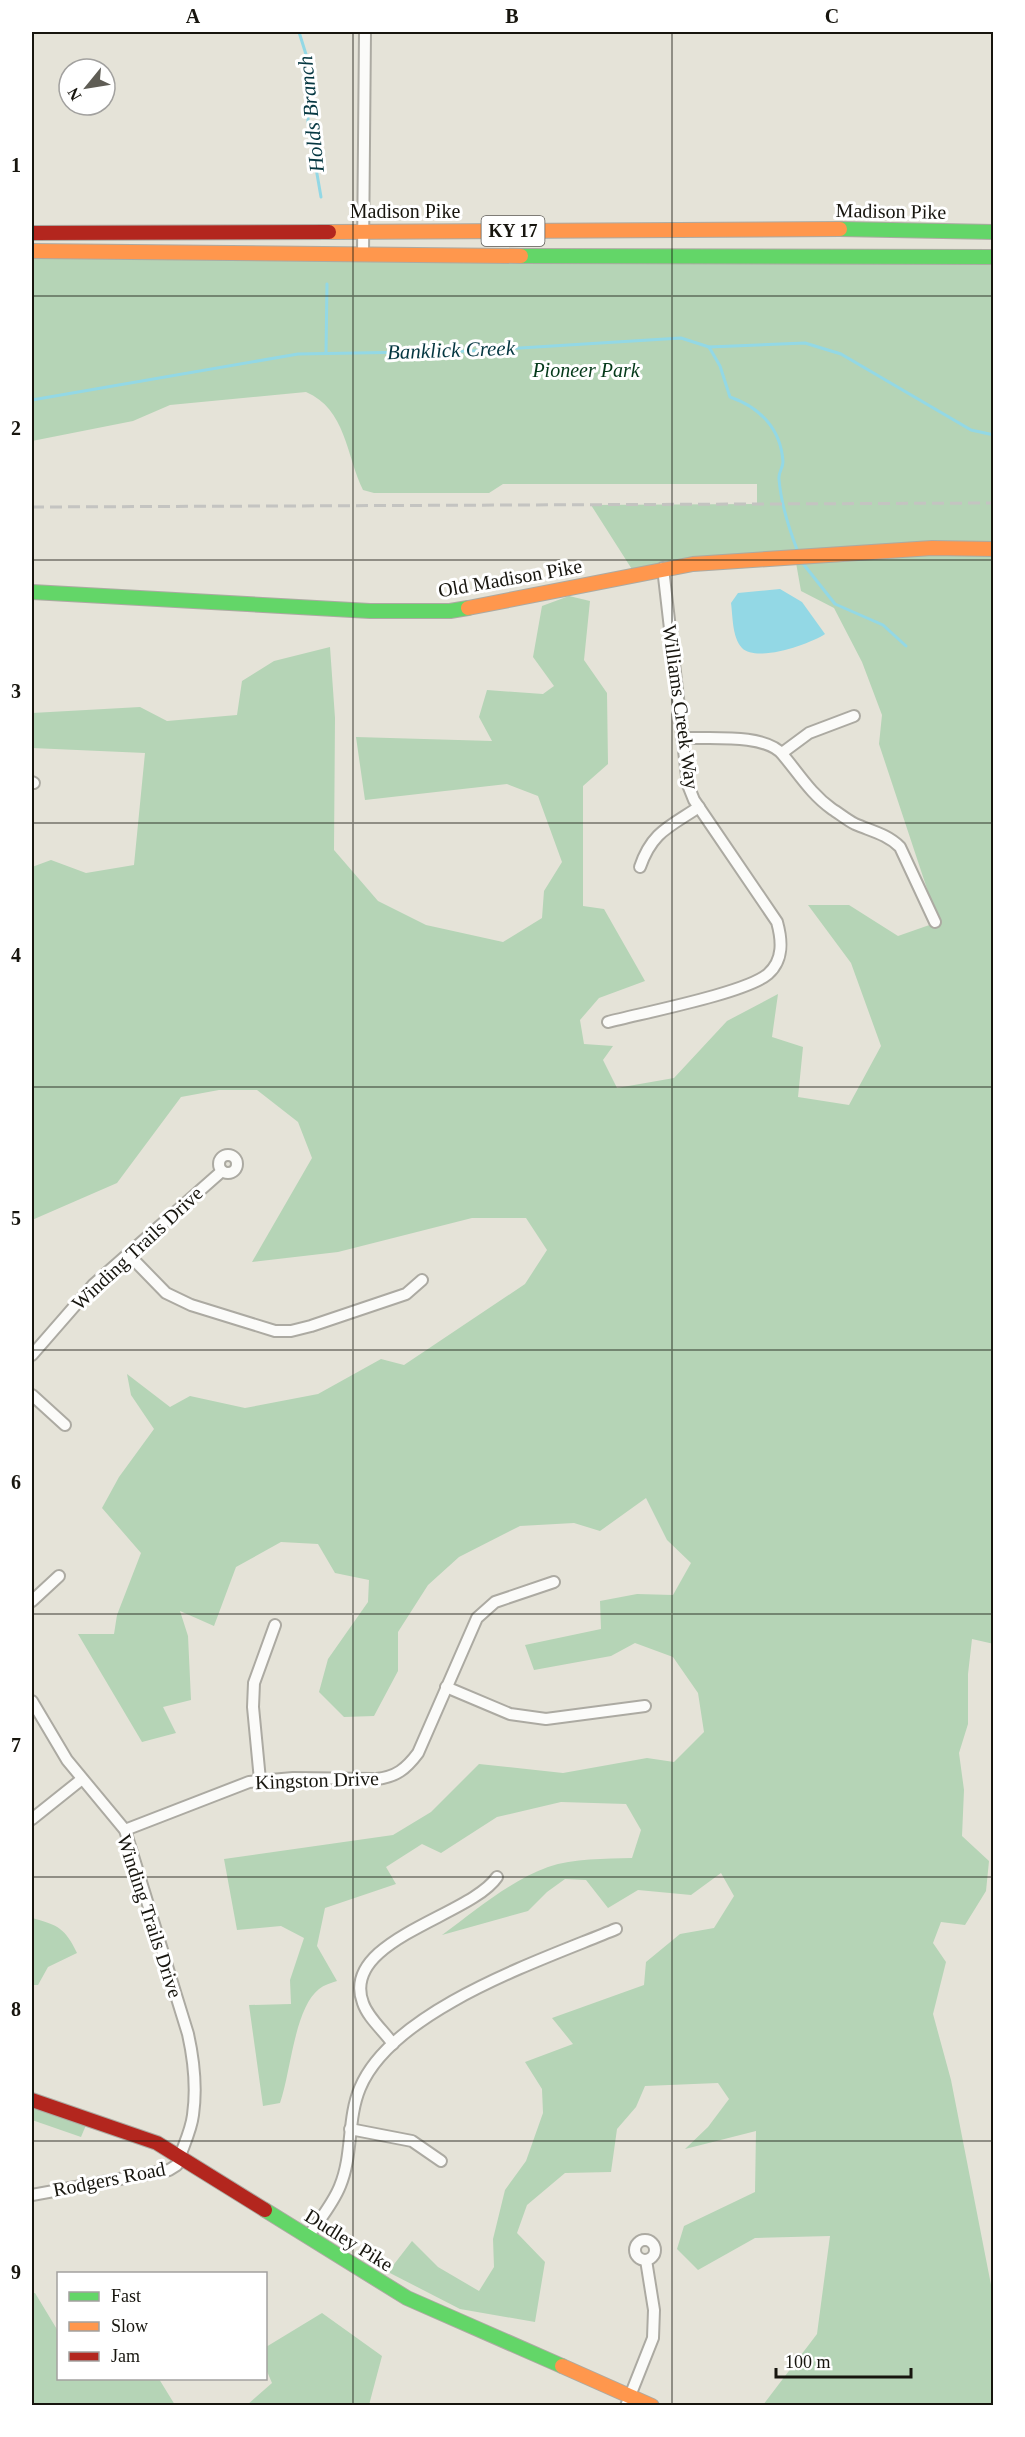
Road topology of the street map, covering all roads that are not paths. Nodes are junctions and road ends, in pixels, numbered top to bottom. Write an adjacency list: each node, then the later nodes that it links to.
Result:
1 (365, 32): 2 (street)
2 (364, 231): 3 (main road, Madison Pike / KY 17); 4 (main road, Madison Pike / KY 17); 6 (street)
3 (993, 232)
4 (32, 233)
5 (32, 251): 6 (main road, KY 17)
6 (363, 254): 7 (main road, KY 17)
7 (993, 257)
8 (993, 549): 9 (main road, Old Madison Pike)
9 (663, 568): 10 (main road, Old Madison Pike); 12 (street, Williams Creek Way)
10 (32, 592)
11 (854, 716): 13 (street)
12 (682, 738): 13 (street); 14 (street, Williams Creek Way)
13 (782, 753): 16 (street)
14 (699, 807): 15 (street); 17 (street, Williams Creek Way)
15 (640, 867)
16 (935, 922)
17 (609, 1022)
18 (222, 1171): 19 (street, Winding Trails Drive)
19 (128, 1254): 20 (street); 21 (street, Winding Trails Drive)
20 (422, 1280)
21 (32, 1355)
22 (32, 1395): 23 (street)
23 (65, 1425)
24 (59, 1576): 26 (street)
25 (554, 1582): 28 (street, Kingston Drive)
26 (32, 1601)
27 (275, 1625): 32 (street)
28 (446, 1687): 30 (street); 32 (street, Kingston Drive)
29 (32, 1701): 31 (street, Winding Trails Drive)
30 (645, 1706)
31 (82, 1779): 33 (street); 34 (street, Winding Trails Drive)
32 (260, 1780): 34 (street, Kingston Drive)
33 (32, 1819)
34 (125, 1830): 40 (street, Winding Trails Drive)
35 (497, 1877): 37 (street)
36 (616, 1929): 37 (street)
37 (393, 2044): 39 (street)
38 (32, 2100): 40 (main road, Dudley Pike)
39 (350, 2129): 41 (street); 43 (street)
40 (179, 2156): 42 (street, Rodgers Road); 43 (main road, Dudley Pike)
41 (441, 2161)
42 (32, 2195)
43 (308, 2236): 45 (main road, Dudley Pike)
44 (646, 2260): 45 (street)
45 (628, 2401): 46 (main road, Dudley Pike)
46 (652, 2406)

